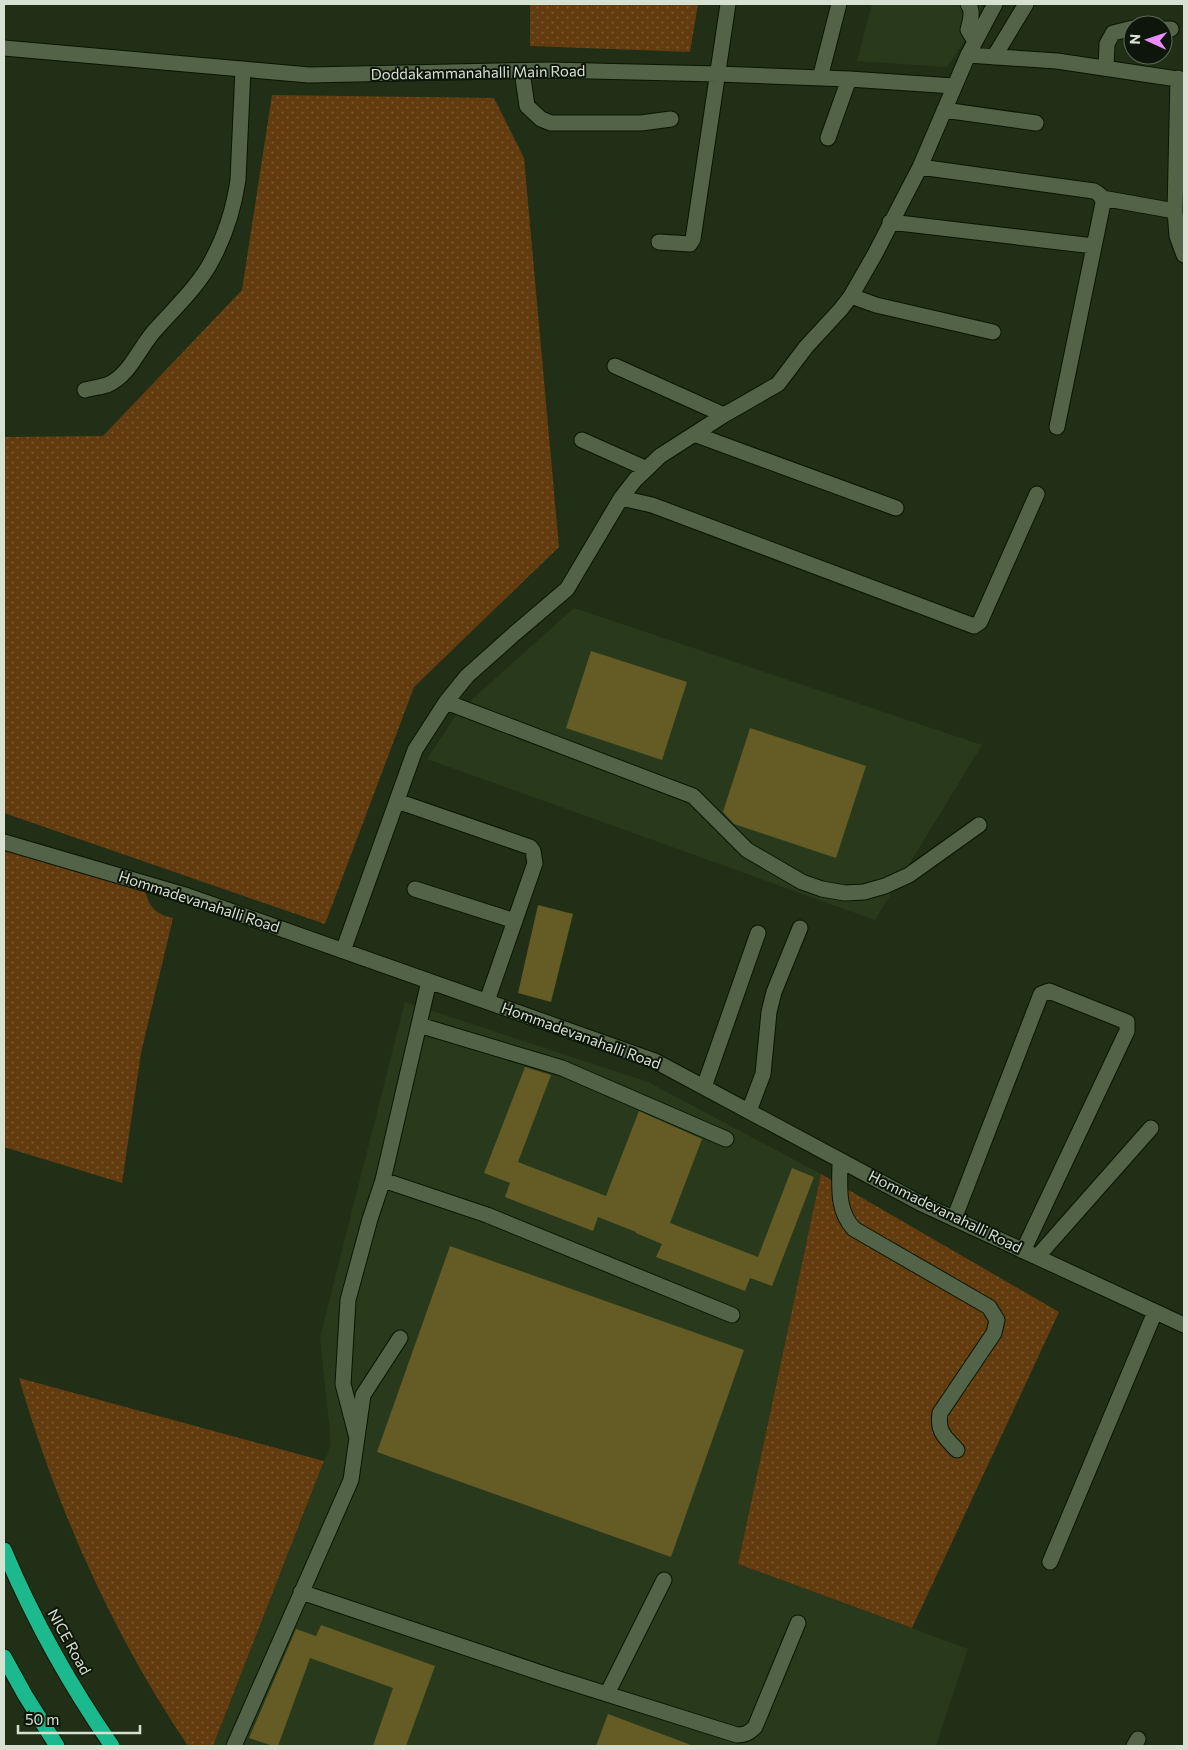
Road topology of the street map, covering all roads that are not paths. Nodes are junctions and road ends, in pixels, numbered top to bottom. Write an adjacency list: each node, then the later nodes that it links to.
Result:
1 (728, 4): 14 (street)
2 (839, 4): 15 (street)
3 (968, 4): 7 (street)
4 (995, 4): 7 (street)
5 (1026, 4): 10 (street)
6 (1123, 30): 11 (street)
7 (975, 41): 9 (street)
8 (4, 48): 12 (street, Doddakammanahalli Main Road)
9 (968, 55): 10 (street); 18 (street)
10 (994, 57): 11 (street)
11 (1106, 68): 17 (street)
12 (243, 69): 13 (street, Doddakammanahalli Main Road); 33 (street)
13 (522, 71): 14 (street, Doddakammanahalli Main Road); 20 (street)
14 (718, 74): 15 (street, Doddakammanahalli Main Road); 27 (street)
15 (820, 78): 16 (street, Doddakammanahalli Main Road)
16 (849, 79): 18 (street, Doddakammanahalli Main Road); 22 (street)
17 (1181, 79): 25 (street)
18 (954, 86): 19 (street)
19 (944, 110): 21 (street); 23 (street)
20 (671, 119)
21 (1036, 123)
22 (828, 138)
23 (920, 167): 24 (street); 26 (street)
24 (1102, 198): 25 (street); 28 (street)
25 (1176, 211): 29 (street)
26 (890, 222): 28 (street); 30 (street)
27 (659, 242)
28 (1094, 246): 35 (street)
29 (1184, 255)
30 (851, 296): 31 (street); 34 (street)
31 (993, 332)
32 (615, 366): 34 (street)
33 (85, 390)
34 (724, 415): 36 (street)
35 (1056, 427)
36 (694, 434): 38 (street); 41 (street)
37 (582, 440): 38 (street)
38 (647, 469): 40 (street)
39 (1037, 494): 40 (street)
40 (621, 498): 42 (street)
41 (896, 508)
42 (446, 702): 43 (street); 44 (street)
43 (397, 801): 47 (street); 50 (street)
44 (979, 825)
45 (4, 842): 50 (street, Hommadevanahalli Road)
46 (415, 889): 47 (street)
47 (514, 921): 52 (street)
48 (800, 928): 55 (street)
49 (758, 933): 54 (street)
50 (343, 951): 51 (street, Hommadevanahalli Road)
51 (429, 981): 52 (street, Hommadevanahalli Road); 53 (street)
52 (487, 1001): 54 (street, Hommadevanahalli Road)
53 (419, 1025): 57 (street); 59 (street)
54 (704, 1086): 55 (street, Hommadevanahalli Road)
55 (749, 1111): 58 (street, Hommadevanahalli Road)
56 (1151, 1128): 62 (street)
57 (726, 1139)
58 (840, 1160): 60 (street, Hommadevanahalli Road); 68 (street)
59 (383, 1180): 64 (street); 67 (street)
60 (954, 1219): 61 (street, Hommadevanahalli Road); 61 (street)
61 (1023, 1251): 62 (street, Hommadevanahalli Road)
62 (1038, 1257): 63 (street, Hommadevanahalli Road)
63 (1155, 1312): 65 (street, Hommadevanahalli Road); 70 (street)
64 (732, 1315)
65 (1184, 1325)
66 (400, 1338): 67 (street)
67 (357, 1438): 72 (street)
68 (957, 1450)
69 (4, 1550): 77 (highway, NICE Road)
70 (1050, 1562)
71 (664, 1580): 75 (street)
72 (301, 1592): 75 (street); 78 (street)
73 (798, 1623): 75 (street)
74 (4, 1657): 76 (highway)
75 (607, 1694)
76 (57, 1746)
77 (112, 1746)
78 (234, 1746)

